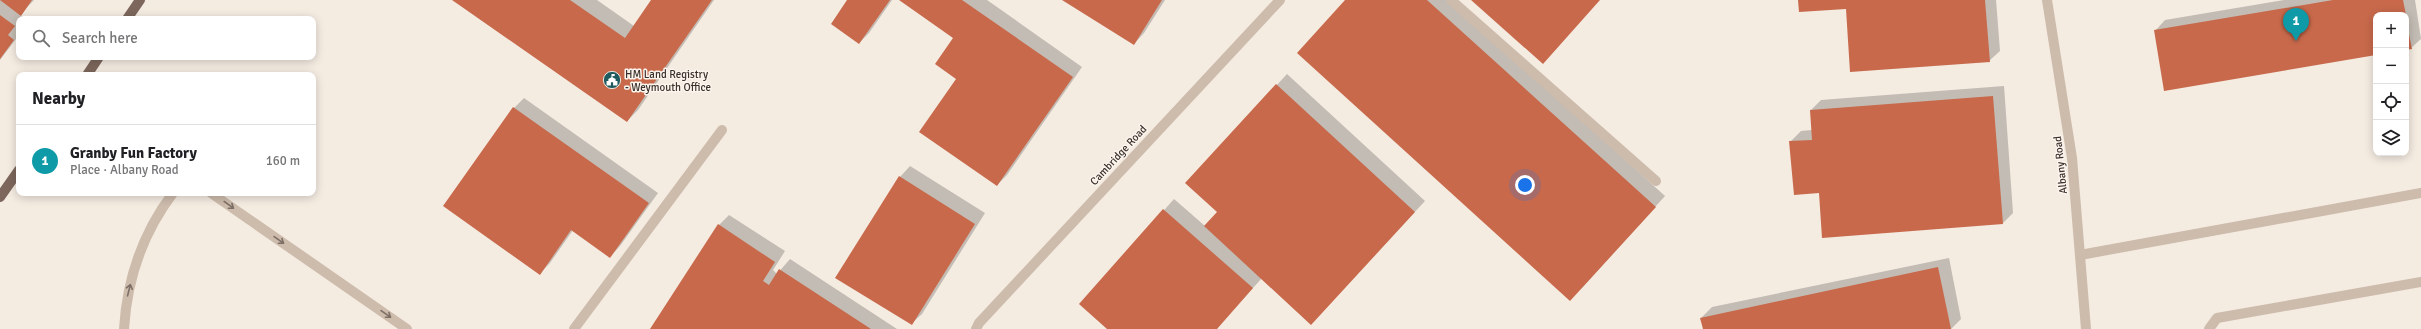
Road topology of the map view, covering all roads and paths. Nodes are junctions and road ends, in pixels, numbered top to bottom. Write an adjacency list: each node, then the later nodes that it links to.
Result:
1 (140, 0): 5 (main road)
2 (1280, 0): 20 (street, Cambridge Road)
3 (1451, 0): 10 (street)
4 (2047, 0): 15 (street, Albany Road)
5 (128, 16)
6 (98, 60): 7 (main road)
7 (89, 72)
8 (722, 130): 19 (street)
9 (16, 174): 14 (main road)
10 (1656, 181)
11 (2421, 193): 15 (street)
12 (171, 196): 17 (street, one-way to 12)
13 (215, 196): 18 (street, one-way to 18)
14 (0, 197)
15 (2080, 255): 21 (street, Albany Road)
16 (2421, 282): 22 (street)
17 (124, 329)
18 (407, 329)
19 (574, 329)
20 (976, 329)
21 (2086, 329)
22 (2209, 329)

